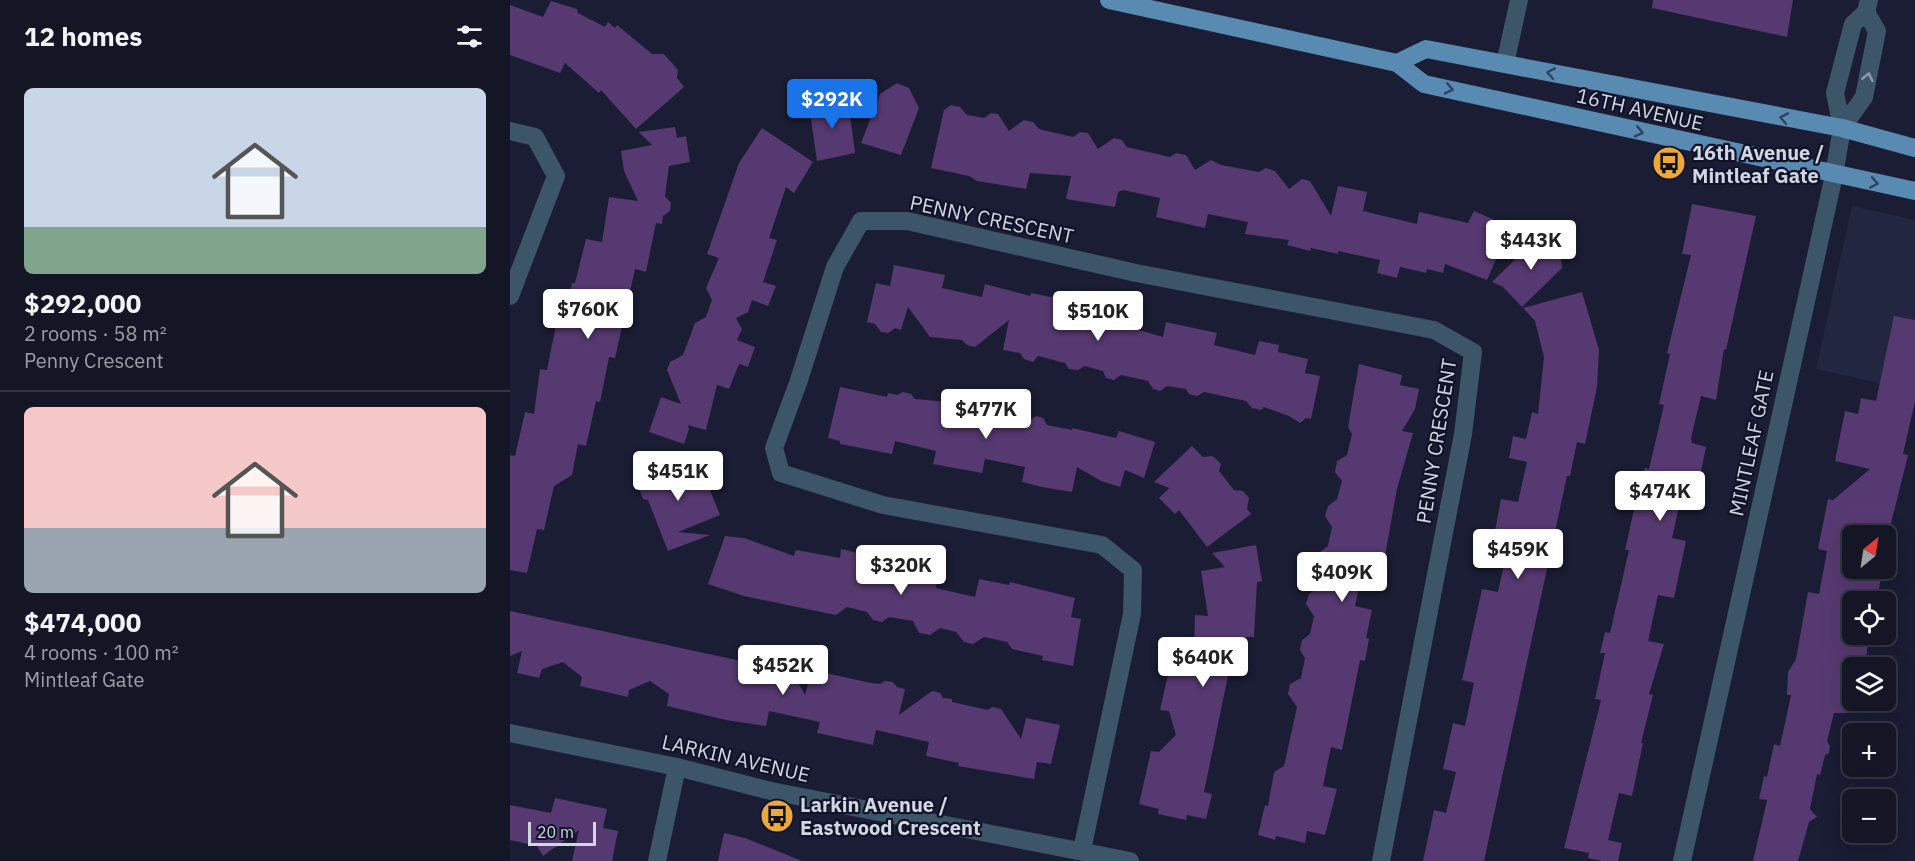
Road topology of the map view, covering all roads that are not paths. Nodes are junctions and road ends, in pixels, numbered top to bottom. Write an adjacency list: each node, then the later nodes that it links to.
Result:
1 (1109, 0): 4 (main road, 16TH AVENUE)
2 (1519, 0): 5 (street)
3 (1867, 6): 6 (street); 6 (street, one-way to 3)
4 (1398, 63): 5 (main road, 16TH AVENUE); 9 (main road, 16TH AVENUE, one-way to 9)
5 (1505, 64): 6 (main road, 16TH AVENUE, one-way to 5)
6 (1842, 128): 8 (main road, 16TH AVENUE); 9 (street, MINTLEAF GATE)
7 (510, 131): 11 (street)
8 (1915, 148)
9 (1833, 175): 10 (main road, 16TH AVENUE, one-way to 10); 18 (street, MINTLEAF GATE)
10 (1915, 191)
11 (510, 296)
12 (510, 733): 13 (street, LARKIN AVENUE)
13 (677, 768): 14 (street, LARKIN AVENUE); 15 (street)
14 (1082, 850): 16 (street, LARKIN AVENUE); 17 (street, PENNY CRESCENT)
15 (657, 861)
16 (1130, 861)
17 (1381, 861)
18 (1682, 861)

